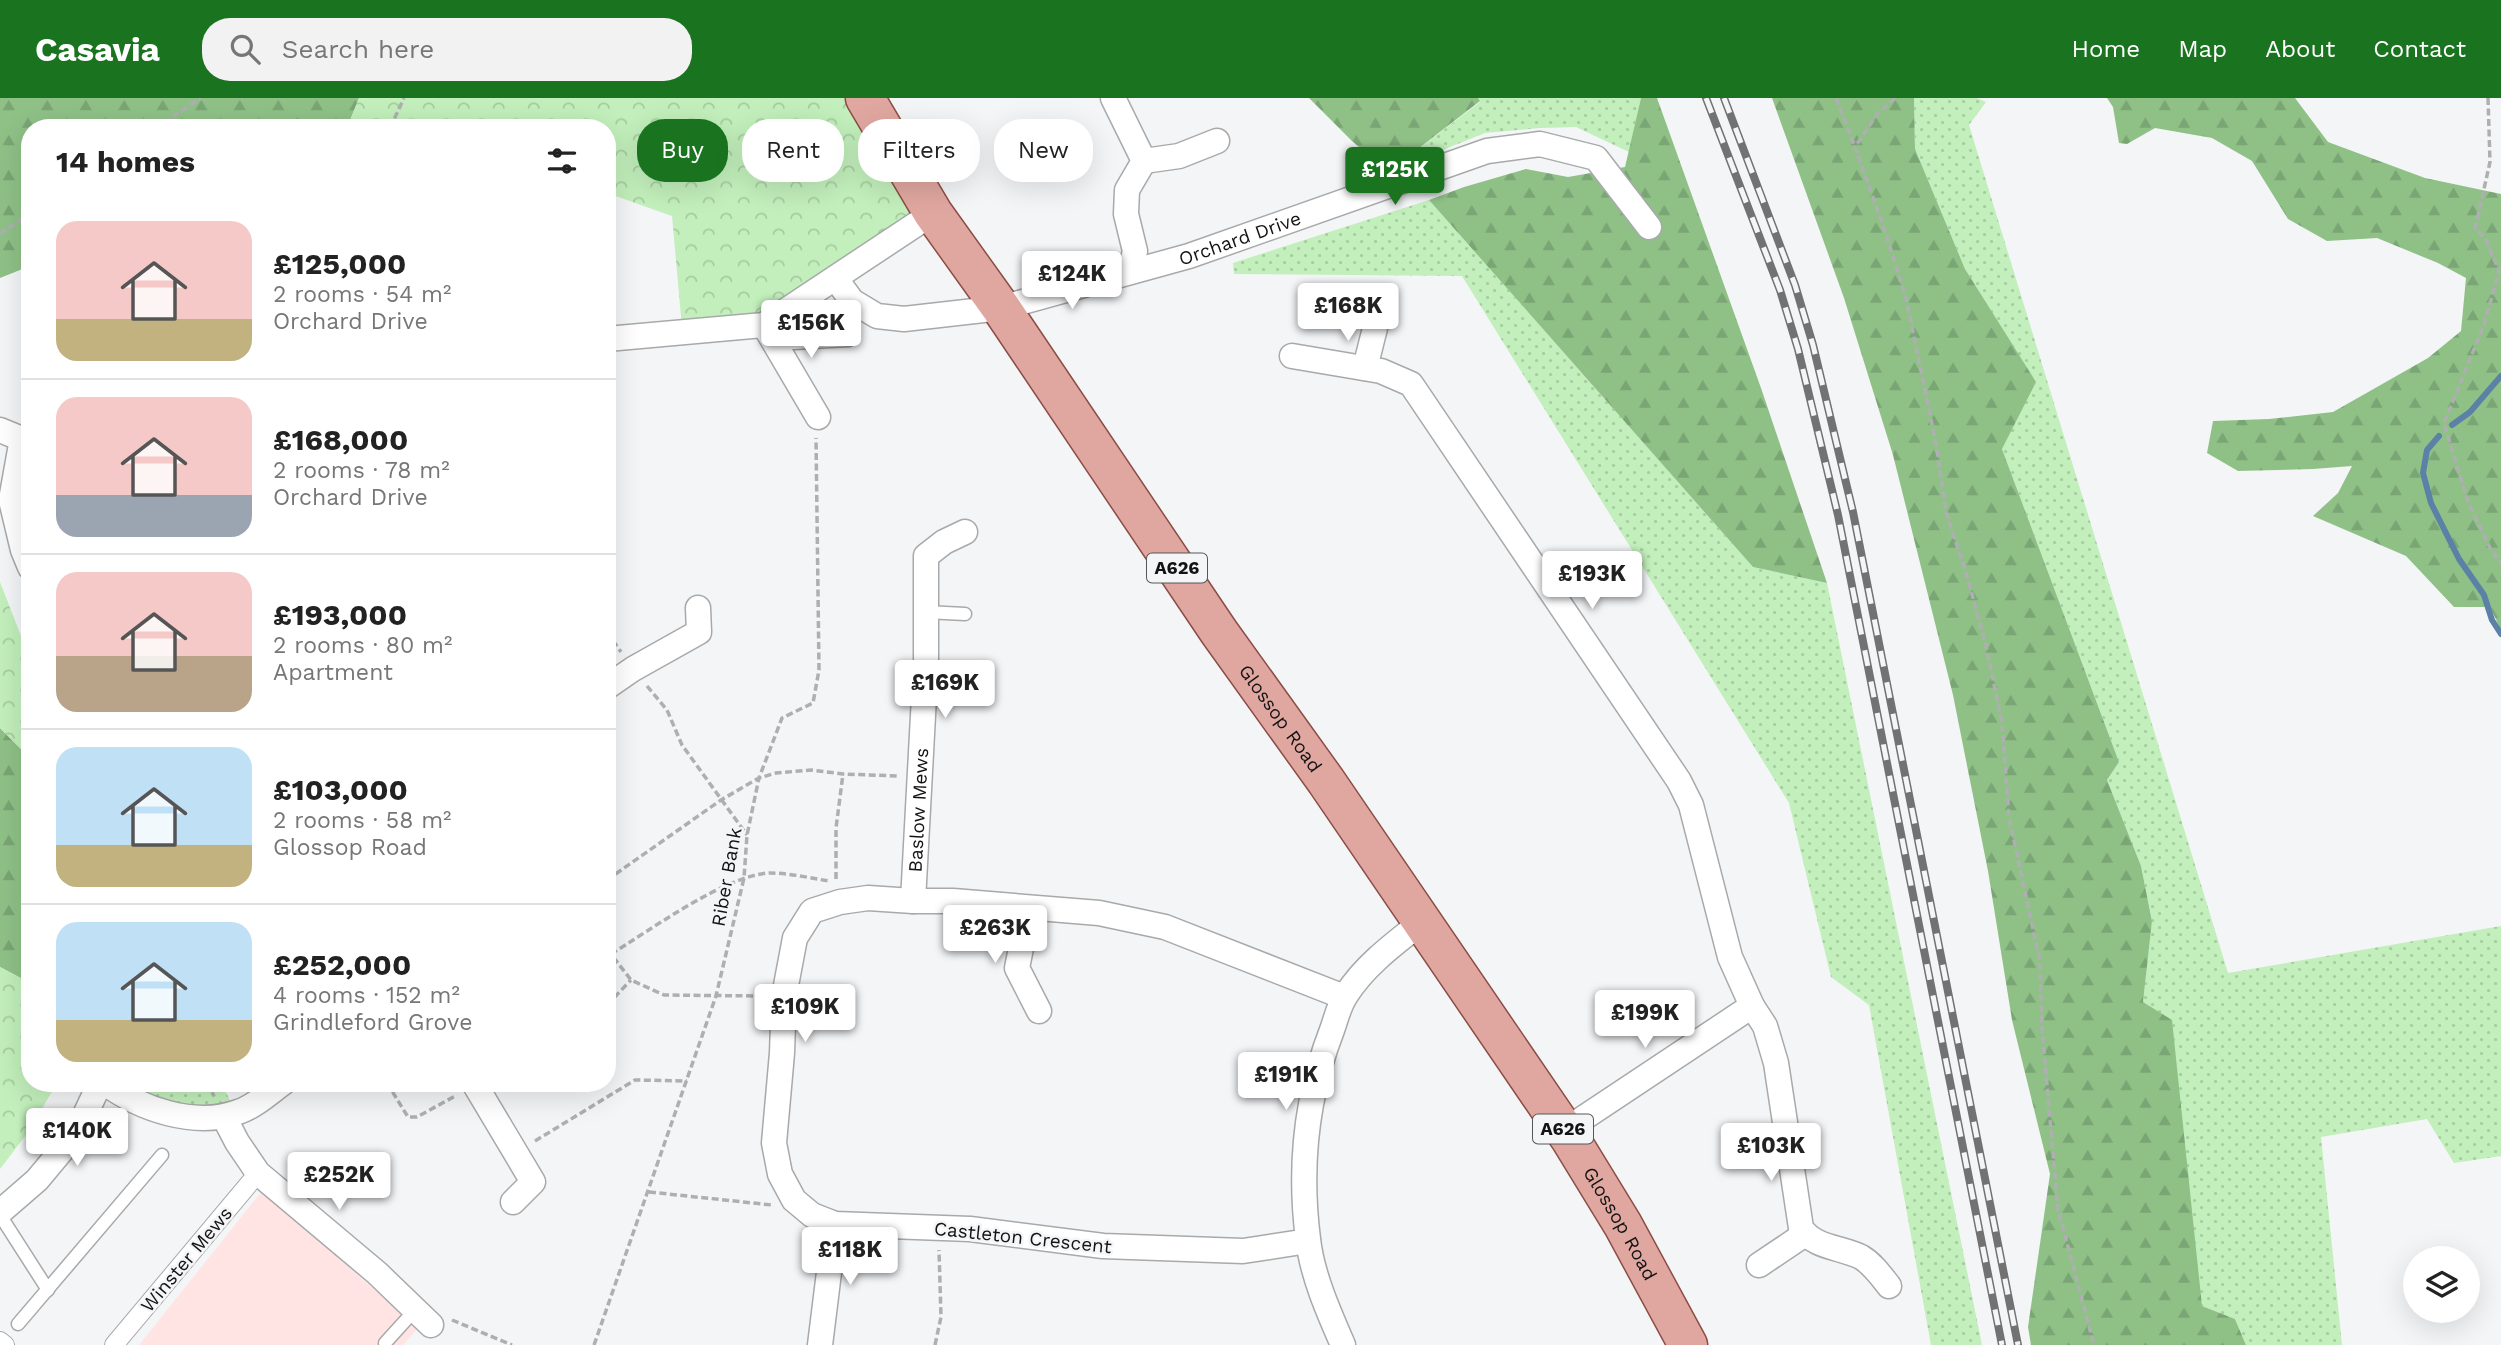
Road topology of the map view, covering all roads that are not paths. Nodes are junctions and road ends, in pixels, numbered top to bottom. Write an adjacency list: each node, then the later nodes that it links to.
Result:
1 (865, 98): 5 (main road, Glossop Road / A626)
2 (1113, 98): 4 (street)
3 (1217, 141): 4 (street)
4 (1144, 161): 7 (street)
5 (933, 213): 8 (street); 9 (main road, Glossop Road / A626)
6 (1649, 227): 7 (street, Orchard Drive)
7 (1130, 271): 9 (street, Orchard Drive)
8 (836, 279): 9 (street, Orchard Drive); 11 (street)
9 (1001, 307): 26 (main road, Glossop Road / A626)
10 (1375, 328): 15 (street)
11 (770, 335): 12 (street); 13 (lane); 16 (street)
12 (616, 339)
13 (849, 340)
14 (1292, 356): 15 (street)
15 (1365, 368): 28 (street)
16 (818, 417)
17 (17, 433): 19 (street)
18 (965, 532): 21 (street, Baslow Mews)
19 (21, 542)
20 (698, 608): 23 (street)
21 (926, 612): 22 (lane); 24 (street, Baslow Mews)
22 (965, 614)
23 (616, 681)
24 (914, 901): 25 (street, Castleton Crescent); 40 (street, Castleton Crescent)
25 (1029, 908): 27 (street, Castleton Crescent); 29 (street)
26 (1422, 922): 27 (street); 35 (main road, Glossop Road / A626)
27 (1344, 997): 42 (street)
28 (1752, 1006): 35 (street); 41 (street)
29 (1040, 1011)
30 (98, 1092): 39 (street)
31 (116, 1092): 34 (street)
32 (270, 1092): 34 (street)
33 (479, 1092): 38 (street)
34 (224, 1116): 37 (street)
35 (1564, 1131): 54 (main road, Glossop Road / A626)
36 (162, 1155): 45 (lane)
37 (258, 1173): 46 (street); 51 (street, Winster Mews)
38 (513, 1202)
39 (0, 1214): 45 (lane)
40 (835, 1224): 42 (street, Castleton Crescent); 52 (street)
41 (1805, 1234): 43 (street); 44 (street)
42 (1308, 1241): 53 (street)
43 (1759, 1265)
44 (1889, 1286)
45 (48, 1290): 47 (lane)
46 (423, 1317): 49 (lane)
47 (18, 1324)
48 (0, 1340): 50 (street)
49 (385, 1343)
50 (5, 1345)
51 (114, 1345)
52 (820, 1345)
53 (1343, 1345)
54 (1688, 1345)

